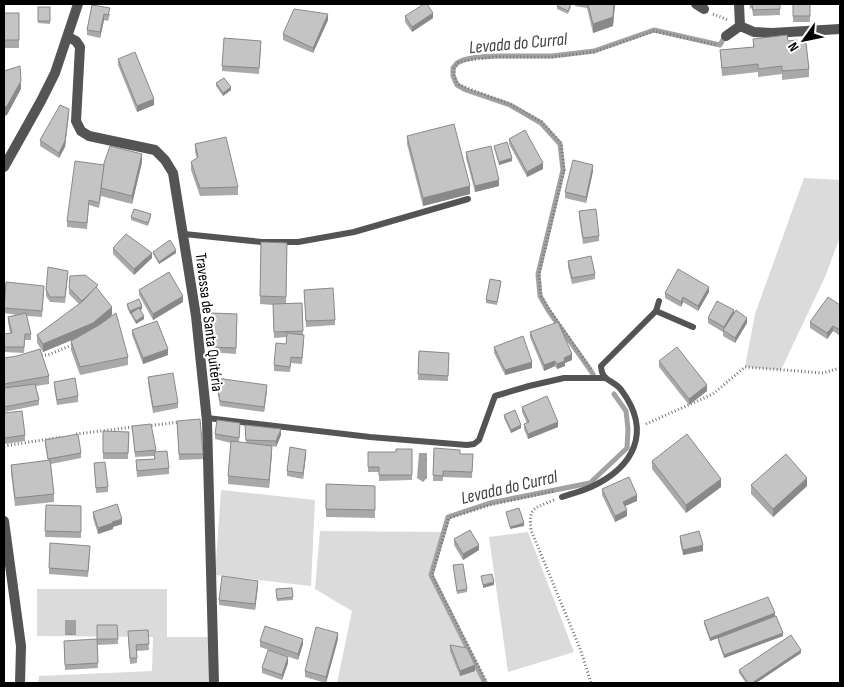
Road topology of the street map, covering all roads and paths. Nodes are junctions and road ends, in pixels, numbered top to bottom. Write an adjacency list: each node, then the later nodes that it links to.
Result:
1 (78, 4): 6 (street)
2 (739, 4): 4 (street)
3 (700, 7): 4 (path)
4 (740, 26): 5 (street); 7 (street)
5 (840, 29)
6 (68, 36): 8 (street); 10 (street, Travessa de Santa Quitéria)
7 (726, 36): 17 (path)
8 (4, 167)
9 (468, 199): 10 (lane)
10 (184, 234): 18 (street, Travessa de Santa Quitéria)
11 (659, 301): 12 (lane)
12 (656, 311): 13 (lane); 17 (lane)
13 (692, 327)
14 (77, 343): 15 (path)
15 (37, 355)
16 (840, 368): 20 (path)
17 (603, 376): 18 (lane); 20 (lane)
18 (207, 418): 25 (street, Travessa de Santa Quitéria)
19 (184, 422): 21 (path)
20 (638, 426): 22 (lane)
21 (4, 446)
22 (562, 493): 26 (path); 27 (path)
23 (4, 521): 24 (street)
24 (20, 683)
25 (214, 683)
26 (487, 683)
27 (591, 683)

